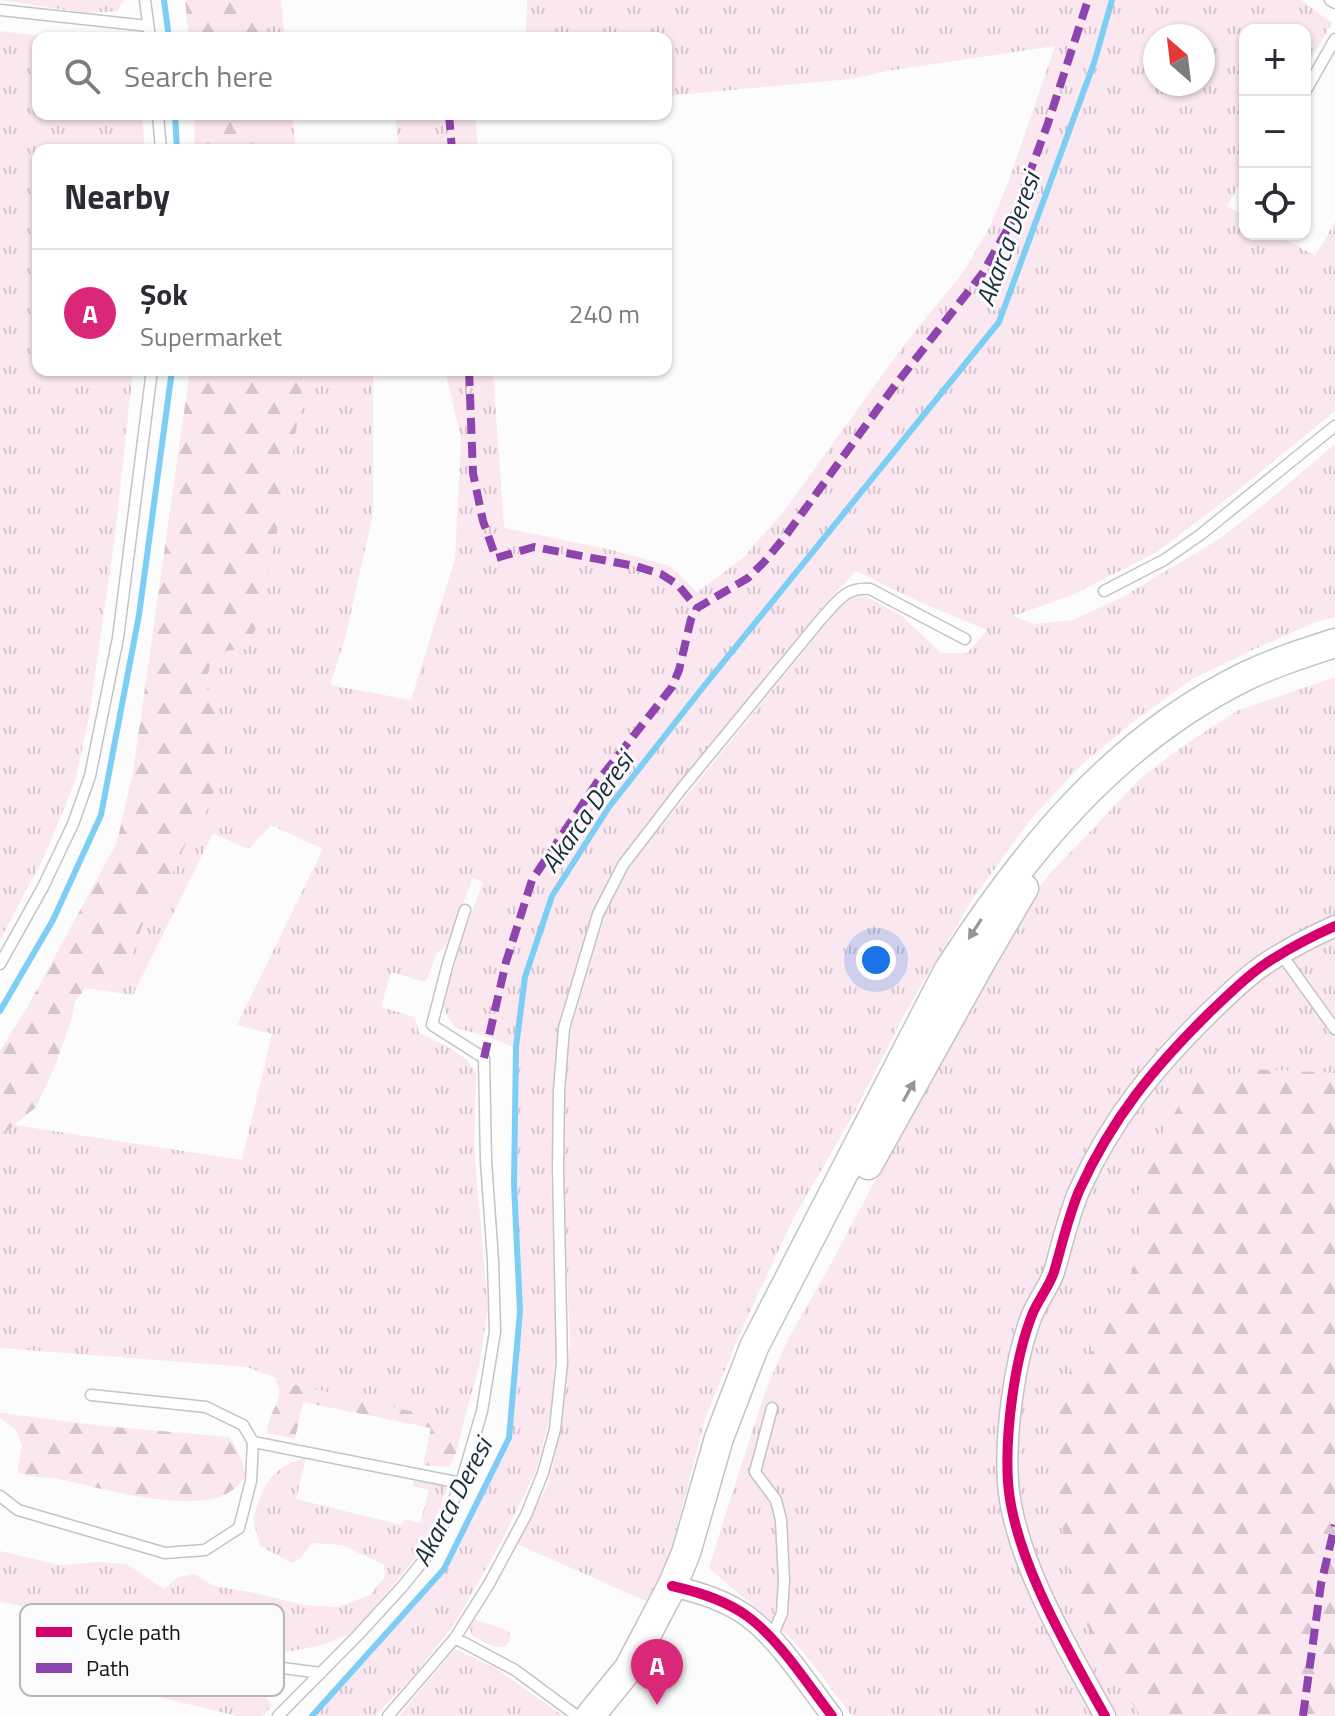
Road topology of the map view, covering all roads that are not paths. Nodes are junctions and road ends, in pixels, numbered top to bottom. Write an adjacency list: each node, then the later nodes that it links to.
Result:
1 (145, 0): 3 (lane)
2 (0, 10): 3 (lane)
3 (149, 32)
4 (1335, 39): 5 (lane)
5 (1311, 81)
6 (158, 120): 7 (lane)
7 (160, 144)
8 (151, 376): 17 (lane)
9 (1335, 426): 10 (lane)
10 (1104, 591)
11 (965, 639): 25 (lane)
12 (1335, 643): 24 (main road, one-way to 24)
13 (1335, 660): 24 (main road, one-way to 13)
14 (465, 910): 22 (lane)
15 (1335, 926): 16 (street)
16 (1281, 954): 18 (lane); 35 (street)
17 (0, 964)
18 (1335, 1029)
19 (91, 1395): 21 (lane)
20 (772, 1408): 26 (lane)
21 (253, 1442): 22 (lane); 23 (lane)
22 (461, 1483): 28 (lane)
23 (0, 1496)
24 (681, 1588): 26 (street); 32 (main road); 33 (main road)
25 (455, 1638): 30 (lane); 31 (lane)
26 (771, 1639): 34 (street)
27 (284, 1668): 28 (lane)
28 (321, 1673): 29 (lane)
29 (278, 1716)
30 (388, 1716)
31 (577, 1716)
32 (590, 1716)
33 (615, 1716)
34 (832, 1716)
35 (1105, 1716)

